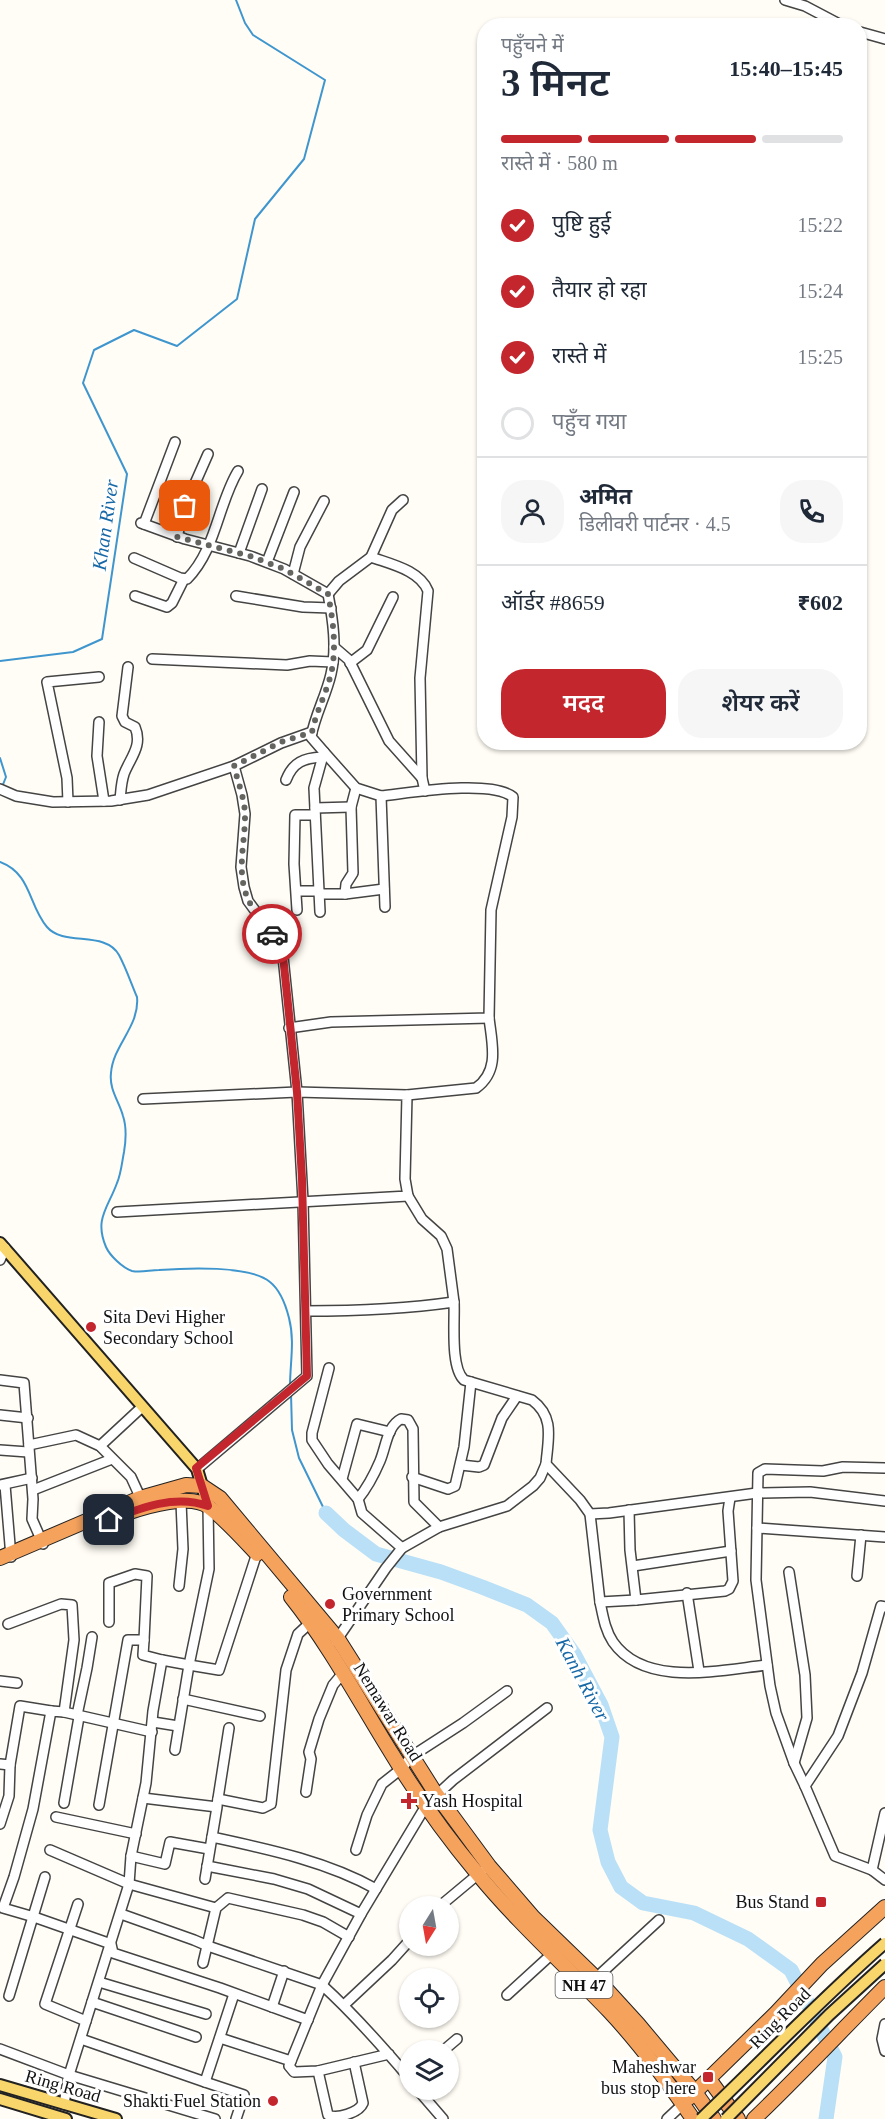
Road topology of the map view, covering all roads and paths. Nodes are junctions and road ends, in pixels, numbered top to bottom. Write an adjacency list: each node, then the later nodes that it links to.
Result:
1 (785, 0): 2 (street)
2 (828, 18)
3 (867, 34): 4 (street)
4 (885, 39)
5 (176, 442): 12 (street)
6 (208, 454): 12 (street)
7 (238, 471): 13 (street)
8 (262, 489): 14 (street)
9 (294, 492): 17 (street)
10 (403, 500): 15 (street)
11 (324, 501): 18 (street)
12 (177, 537): 13 (street)
13 (209, 545): 14 (street); 19 (street)
14 (239, 553): 17 (street)
15 (371, 557): 20 (street); 35 (street)
16 (134, 558): 19 (street)
17 (267, 562): 18 (street)
18 (293, 574): 20 (street)
19 (184, 579): 21 (street)
20 (328, 594): 24 (street)
21 (135, 596)
22 (236, 596): 24 (street)
23 (393, 597): 28 (street)
24 (331, 608): 25 (street)
25 (334, 647): 27 (street); 28 (street)
26 (152, 659): 27 (street)
27 (333, 662): 32 (street)
28 (350, 663): 35 (street)
29 (128, 667): 41 (street)
30 (99, 677): 43 (street)
31 (99, 722): 42 (street)
32 (312, 732): 33 (street); 34 (street)
33 (323, 754): 36 (street); 37 (street); 45 (street)
34 (234, 766): 41 (street); 54 (street)
35 (422, 778): 39 (street)
36 (286, 780)
37 (356, 788): 40 (street); 44 (street)
38 (2, 790): 43 (street)
39 (425, 791): 40 (street); 53 (street)
40 (381, 796): 46 (street)
41 (120, 800): 42 (street)
42 (104, 801): 43 (street)
43 (68, 802)
44 (351, 807): 45 (street); 49 (street)
45 (315, 811): 47 (street); 48 (street)
46 (384, 890): 49 (street); 50 (street)
47 (297, 891): 48 (street); 51 (street)
48 (320, 892): 49 (street); 52 (street)
49 (345, 894)
50 (385, 907)
51 (297, 910)
52 (320, 912)
53 (489, 1018): 54 (street); 56 (street)
54 (289, 1028): 55 (street)
55 (297, 1092): 56 (street); 57 (street); 59 (street)
56 (407, 1095): 58 (street)
57 (143, 1099)
58 (408, 1196): 59 (street); 63 (street)
59 (303, 1201): 60 (street); 64 (street)
60 (117, 1212)
61 (2, 1245): 62 (street); 69 (main road)
62 (0, 1260)
63 (454, 1302): 64 (street); 67 (street)
64 (306, 1311): 78 (street)
65 (329, 1368): 83 (street)
66 (0, 1380): 71 (street)
67 (471, 1382): 68 (street); 77 (street)
68 (517, 1396): 77 (street); 80 (street)
69 (142, 1407): 73 (street); 78 (main road)
70 (0, 1415): 71 (street)
71 (28, 1418): 74 (street)
72 (390, 1432): 81 (street); 83 (street); 89 (street)
73 (100, 1446): 74 (street); 76 (street)
74 (29, 1449): 75 (street); 82 (street)
75 (0, 1450)
76 (112, 1459): 86 (street); 91 (street)
77 (461, 1465): 81 (street)
78 (196, 1468): 85 (main road)
79 (885, 1468): 87 (street)
80 (543, 1472): 95 (street); 96 (street)
81 (412, 1477): 96 (street)
82 (32, 1478): 84 (street); 86 (street)
83 (342, 1479): 89 (street)
84 (3, 1485): 104 (street)
85 (202, 1486): 91 (highway); 93 (main road); 118 (highway)
86 (33, 1490): 100 (street)
87 (757, 1493): 88 (street); 90 (street); 97 (street)
88 (730, 1498): 94 (street); 102 (street)
89 (358, 1499): 101 (street)
90 (885, 1501)
91 (142, 1502): 92 (highway); 100 (highway)
92 (181, 1502): 93 (highway); 108 (street)
93 (208, 1506): 103 (highway, Nemawar Road); 120 (street)
94 (629, 1510): 95 (street); 105 (street)
95 (587, 1511): 111 (street)
96 (438, 1527): 101 (street)
97 (757, 1528): 98 (street); 121 (street)
98 (861, 1535): 99 (street); 107 (street)
99 (885, 1537)
100 (43, 1543): 104 (highway)
101 (402, 1548): 118 (street)
102 (731, 1551): 105 (street); 109 (street)
103 (256, 1553): 114 (highway, Nemawar Road); 120 (street)
104 (5, 1559)
105 (633, 1566): 110 (street)
106 (789, 1572): 139 (street)
107 (857, 1576)
108 (178, 1586)
109 (687, 1593): 110 (street); 122 (street)
110 (636, 1599): 111 (street)
111 (600, 1602): 122 (street)
112 (885, 1607): 142 (street)
113 (109, 1622): 117 (street)
114 (311, 1622): 118 (highway, Nemawar Road); 147 (street)
115 (8, 1624): 130 (street)
116 (92, 1637): 131 (street)
117 (144, 1640): 119 (street); 133 (street)
118 (334, 1645): 123 (highway, Nemawar Road); 138 (highway)
119 (162, 1660): 120 (street); 135 (street)
120 (189, 1665): 127 (street)
121 (767, 1665): 122 (street); 139 (street)
122 (699, 1671)
123 (344, 1673): 141 (highway, Nemawar Road); 143 (street)
124 (0, 1681): 125 (street)
125 (17, 1683)
126 (507, 1691): 138 (street)
127 (183, 1699): 132 (street); 134 (street)
128 (547, 1708): 145 (street)
129 (51, 1711): 130 (street); 140 (street); 166 (street)
130 (64, 1712): 131 (street)
131 (78, 1716): 133 (street); 146 (street)
132 (260, 1716)
133 (114, 1724): 135 (street); 148 (street)
134 (178, 1726): 135 (street); 137 (street)
135 (153, 1727): 144 (street)
136 (230, 1728): 147 (street)
137 (175, 1750)
138 (412, 1756): 141 (street); 145 (highway)
139 (794, 1763): 142 (street)
140 (5, 1765): 151 (street)
141 (401, 1768): 145 (highway, Nemawar Road); 156 (street)
142 (805, 1786): 160 (street)
143 (306, 1792)
144 (143, 1798): 147 (street); 152 (street)
145 (432, 1799): 159 (highway, Nemawar Road); 165 (street)
146 (64, 1803)
147 (218, 1803): 153 (street)
148 (99, 1805)
149 (885, 1814): 160 (street)
150 (56, 1817): 152 (street)
151 (0, 1824)
152 (136, 1834): 157 (street)
153 (212, 1837): 154 (street); 165 (street)
154 (209, 1849): 157 (street); 158 (street)
155 (50, 1850): 164 (street)
156 (356, 1850)
157 (131, 1856): 164 (street)
158 (207, 1866): 162 (street); 172 (street)
159 (483, 1870): 167 (street); 181 (highway, Nemawar Road / NH 47); 182 (highway, Nemawar Road / NH 47)
160 (872, 1870): 163 (street)
161 (45, 1877): 173 (street)
162 (205, 1880)
163 (885, 1880)
164 (129, 1884): 170 (street); 171 (street)
165 (376, 1889): 172 (street)
166 (4, 1892): 173 (street)
167 (453, 1896)
168 (78, 1904): 175 (street)
169 (885, 1907): 212 (highway)
170 (216, 1908): 176 (street); 179 (street)
171 (121, 1914): 178 (street); 179 (street)
172 (361, 1914): 176 (street)
173 (34, 1917): 175 (street); 192 (street)
174 (659, 1920): 186 (street)
175 (70, 1929): 178 (street); 199 (street)
176 (349, 1937): 188 (street)
177 (885, 1942): 228 (main road, Ring Road, bridge)
178 (111, 1944): 187 (street); 190 (street)
179 (208, 1946): 183 (street); 185 (street)
180 (399, 1952): 194 (street)
181 (553, 1953): 182 (highway, Nemawar Road / NH 47); 191 (street)
182 (568, 1960): 186 (highway, Nemawar Road / NH 47); 196 (highway, Nemawar Road / NH 47)
183 (203, 1963)
184 (885, 1964): 230 (main road, Ring Road, bridge)
185 (284, 1971): 188 (street); 195 (street)
186 (596, 1978): 196 (highway, Nemawar Road / NH 47)
187 (99, 1982): 193 (street); 197 (street)
188 (322, 1985): 194 (street); 198 (street)
189 (884, 1991): 232 (highway)
190 (234, 1994): 195 (street); 202 (street)
191 (507, 1995)
192 (9, 1996)
193 (93, 2002): 199 (street); 201 (street)
194 (344, 2005): 206 (street)
195 (272, 2007): 198 (street)
196 (616, 2010): 215 (highway, Nemawar Road / NH 47); 219 (highway, Nemawar Road / NH 47)
197 (206, 2014)
198 (308, 2020): 207 (street)
199 (86, 2021): 203 (street)
200 (885, 2024): 205 (street)
201 (196, 2037)
202 (220, 2038): 207 (street); 213 (street)
203 (81, 2039): 211 (street); 213 (street)
204 (0, 2049): 211 (street)
205 (885, 2051)
206 (389, 2054): 208 (street); 209 (street)
207 (291, 2061): 210 (street)
208 (354, 2062): 210 (street); 210 (street)
209 (399, 2066)
210 (318, 2071)
211 (69, 2075): 218 (street); 223 (street)
212 (709, 2079): 215 (highway); 231 (highway)
213 (205, 2082): 224 (street)
214 (0, 2085): 218 (main road, Ring Road)
215 (695, 2092): 219 (highway); 229 (highway, Nemawar Road)
216 (0, 2099): 220 (main road, Ring Road)
217 (427, 2100): 225 (street)
218 (64, 2103): 222 (main road, Ring Road)
219 (683, 2104): 226 (street); 227 (highway, Nemawar Road)
220 (42, 2116): 221 (main road, Ring Road)
221 (66, 2119)
222 (116, 2119)
223 (215, 2119)
224 (236, 2119)
225 (443, 2119)
226 (667, 2119)
227 (693, 2119)
228 (701, 2119)
229 (714, 2119)
230 (726, 2119)
231 (738, 2119)
232 (754, 2119)

